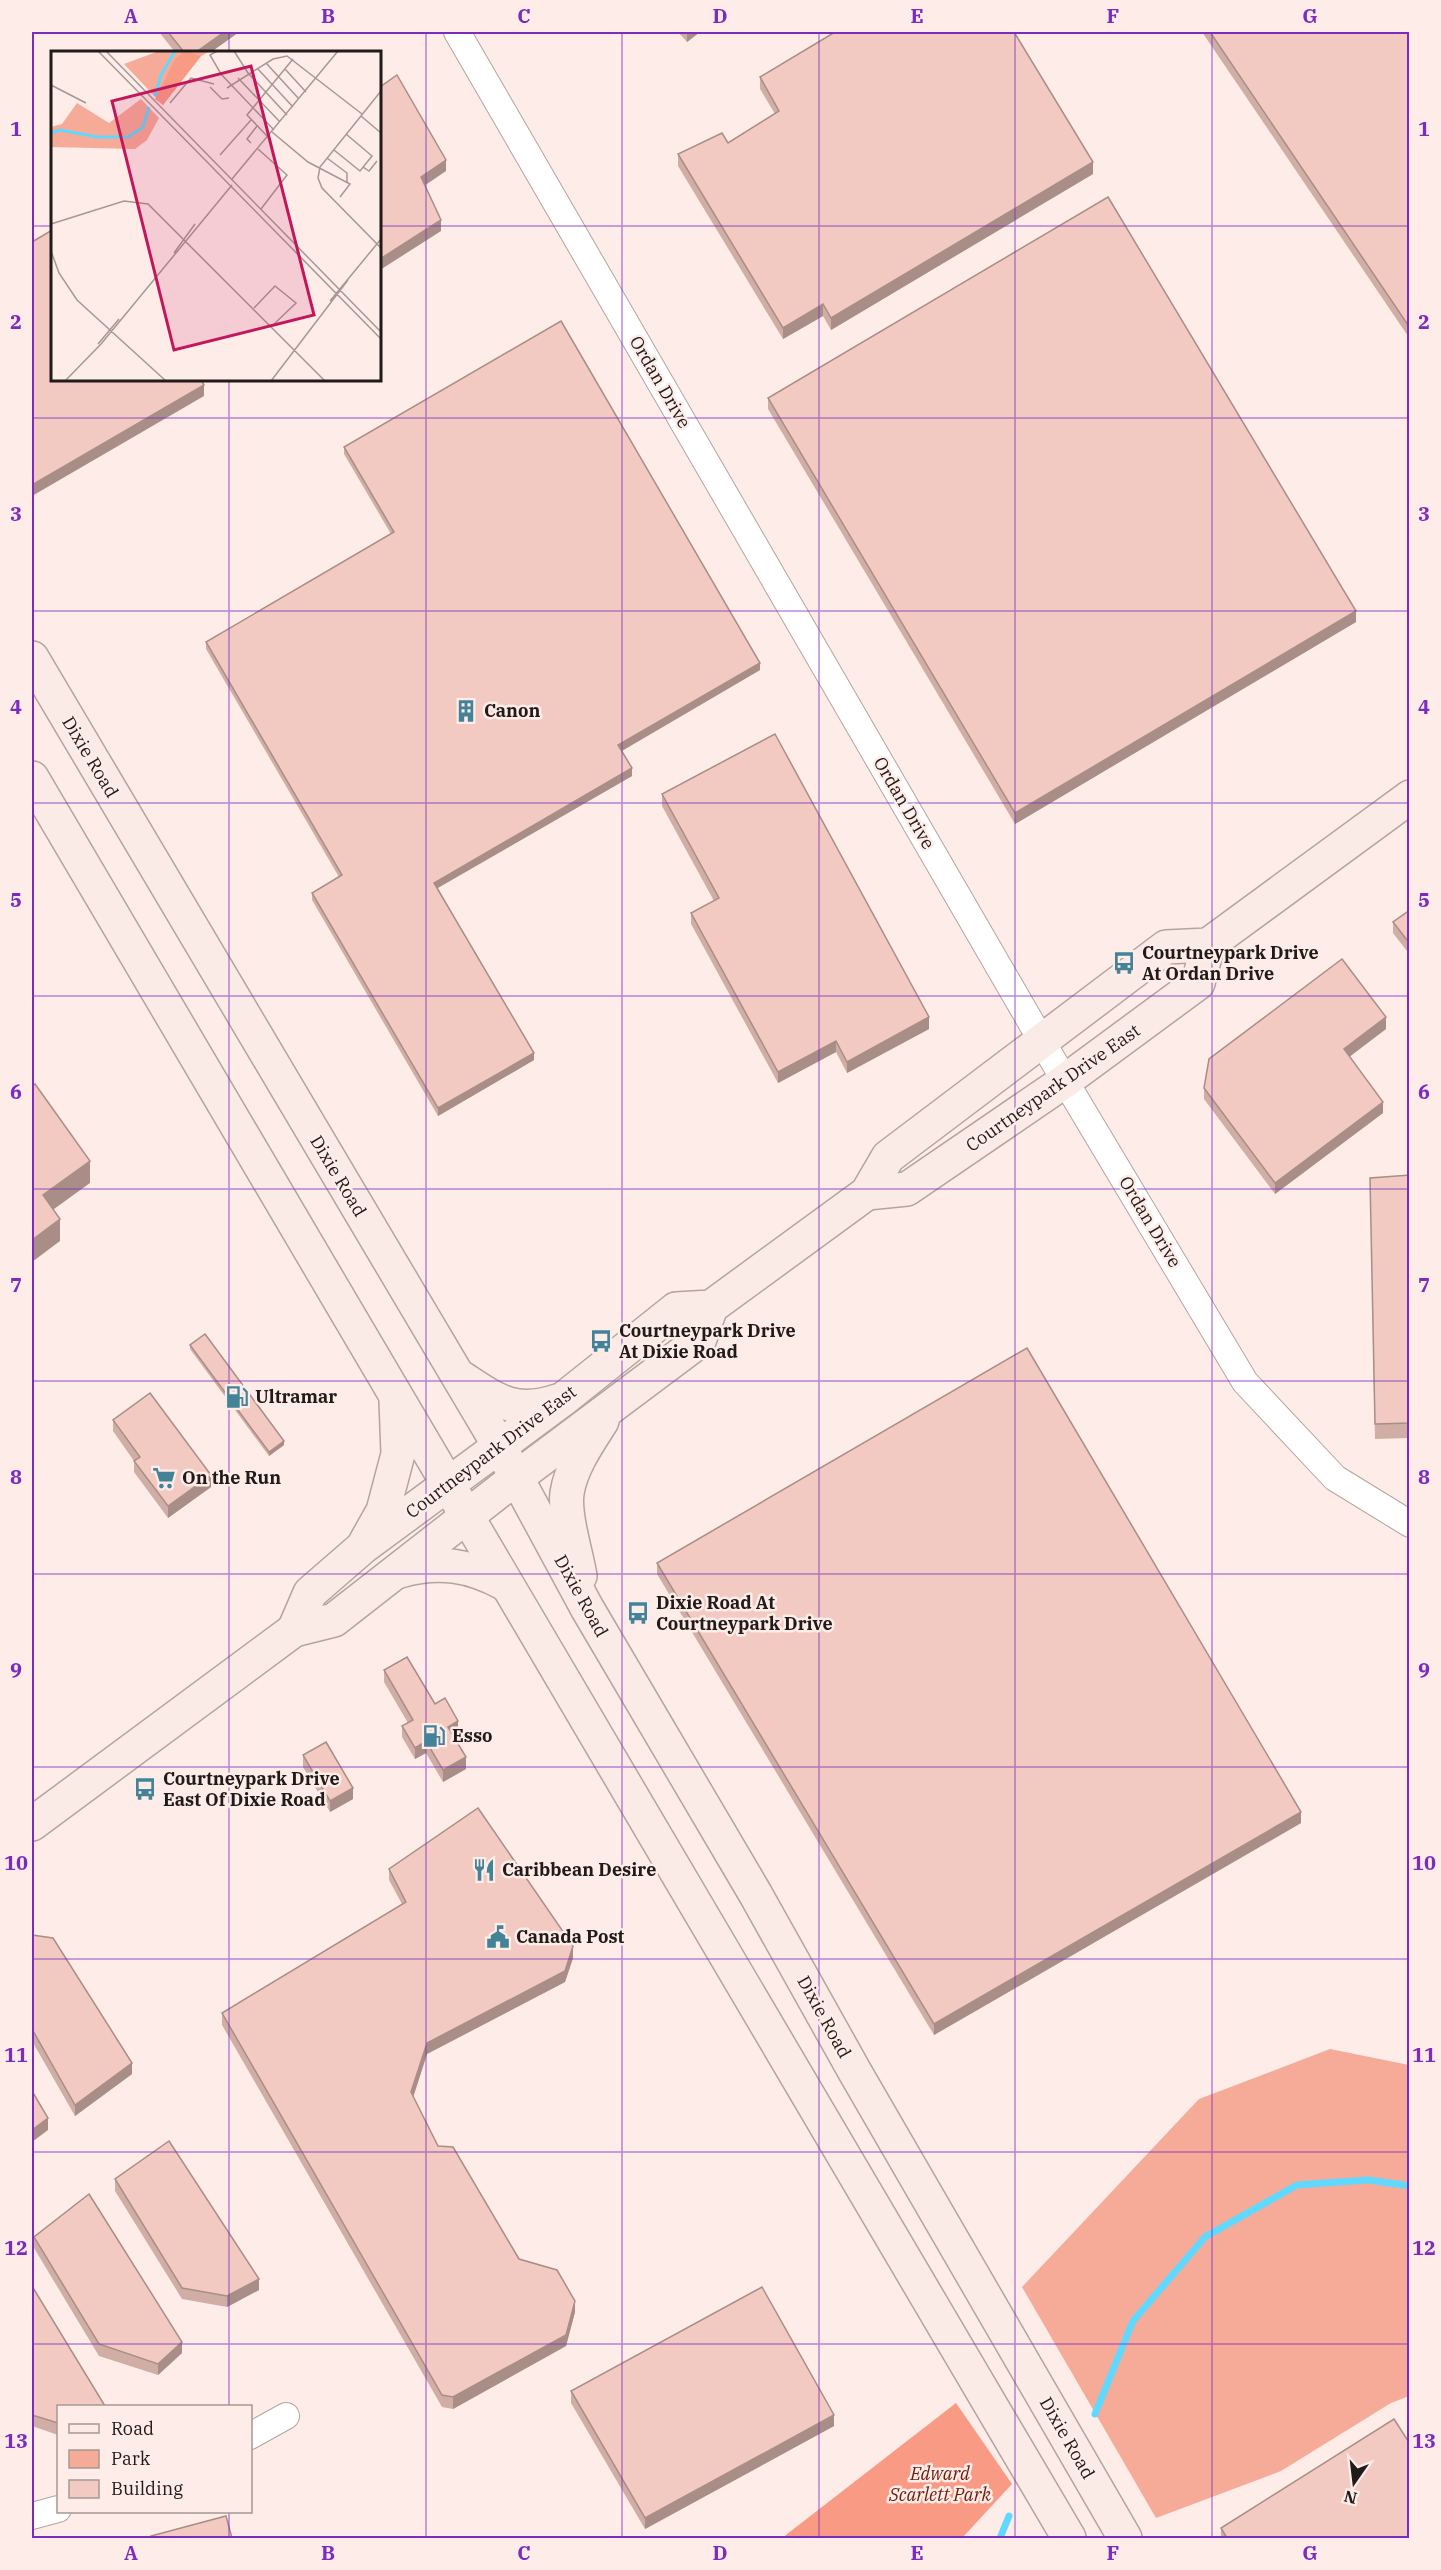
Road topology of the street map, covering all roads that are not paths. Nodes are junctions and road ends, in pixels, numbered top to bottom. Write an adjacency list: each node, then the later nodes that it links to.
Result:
1 (457, 32): 6 (street, Ordan Drive)
2 (32, 658): 10 (main road, Dixie Road)
3 (32, 778): 11 (main road)
4 (1410, 797): 5 (main road)
5 (1208, 945): 6 (main road); 7 (main road, Courtneypark Drive East)
6 (1042, 1041): 7 (street, Ordan Drive); 8 (main road)
7 (1065, 1081): 8 (main road, Courtneypark Drive East); 18 (street, Ordan Drive)
8 (867, 1193): 9 (main road)
9 (711, 1307): 12 (main road, Courtneypark Drive East); 13 (main road, Courtneypark Drive East)
10 (453, 1371): 12 (main road); 14 (main road, Dixie Road)
11 (396, 1399): 16 (main road); 19 (main road)
12 (562, 1400): 14 (main road, Courtneypark Drive East)
13 (611, 1407): 15 (main road, Courtneypark Drive East); 22 (main road)
14 (500, 1447): 15 (main road, Dixie Road); 16 (main road, Courtneypark Drive East)
15 (516, 1478): 17 (main road, Courtneypark Drive East); 22 (main road, Dixie Road)
16 (448, 1484): 17 (main road); 19 (main road, Courtneypark Drive East)
17 (467, 1518): 20 (main road, Courtneypark Drive East); 21 (main road)
18 (1410, 1524)
19 (363, 1547): 23 (main road, Courtneypark Drive East)
20 (395, 1573): 21 (main road); 23 (main road, Courtneypark Drive East)
21 (506, 1584): 26 (main road)
22 (587, 1608): 25 (main road, Dixie Road)
23 (294, 1630): 24 (main road, Courtneypark Drive East)
24 (32, 1824)
25 (1030, 2374): 26 (main road); 32 (main road, Dixie Road)
26 (987, 2399): 31 (main road)
27 (286, 2416): 28 (street)
28 (252, 2435)
29 (57, 2509): 30 (street)
30 (32, 2516)
31 (1069, 2538)
32 (1125, 2538)

